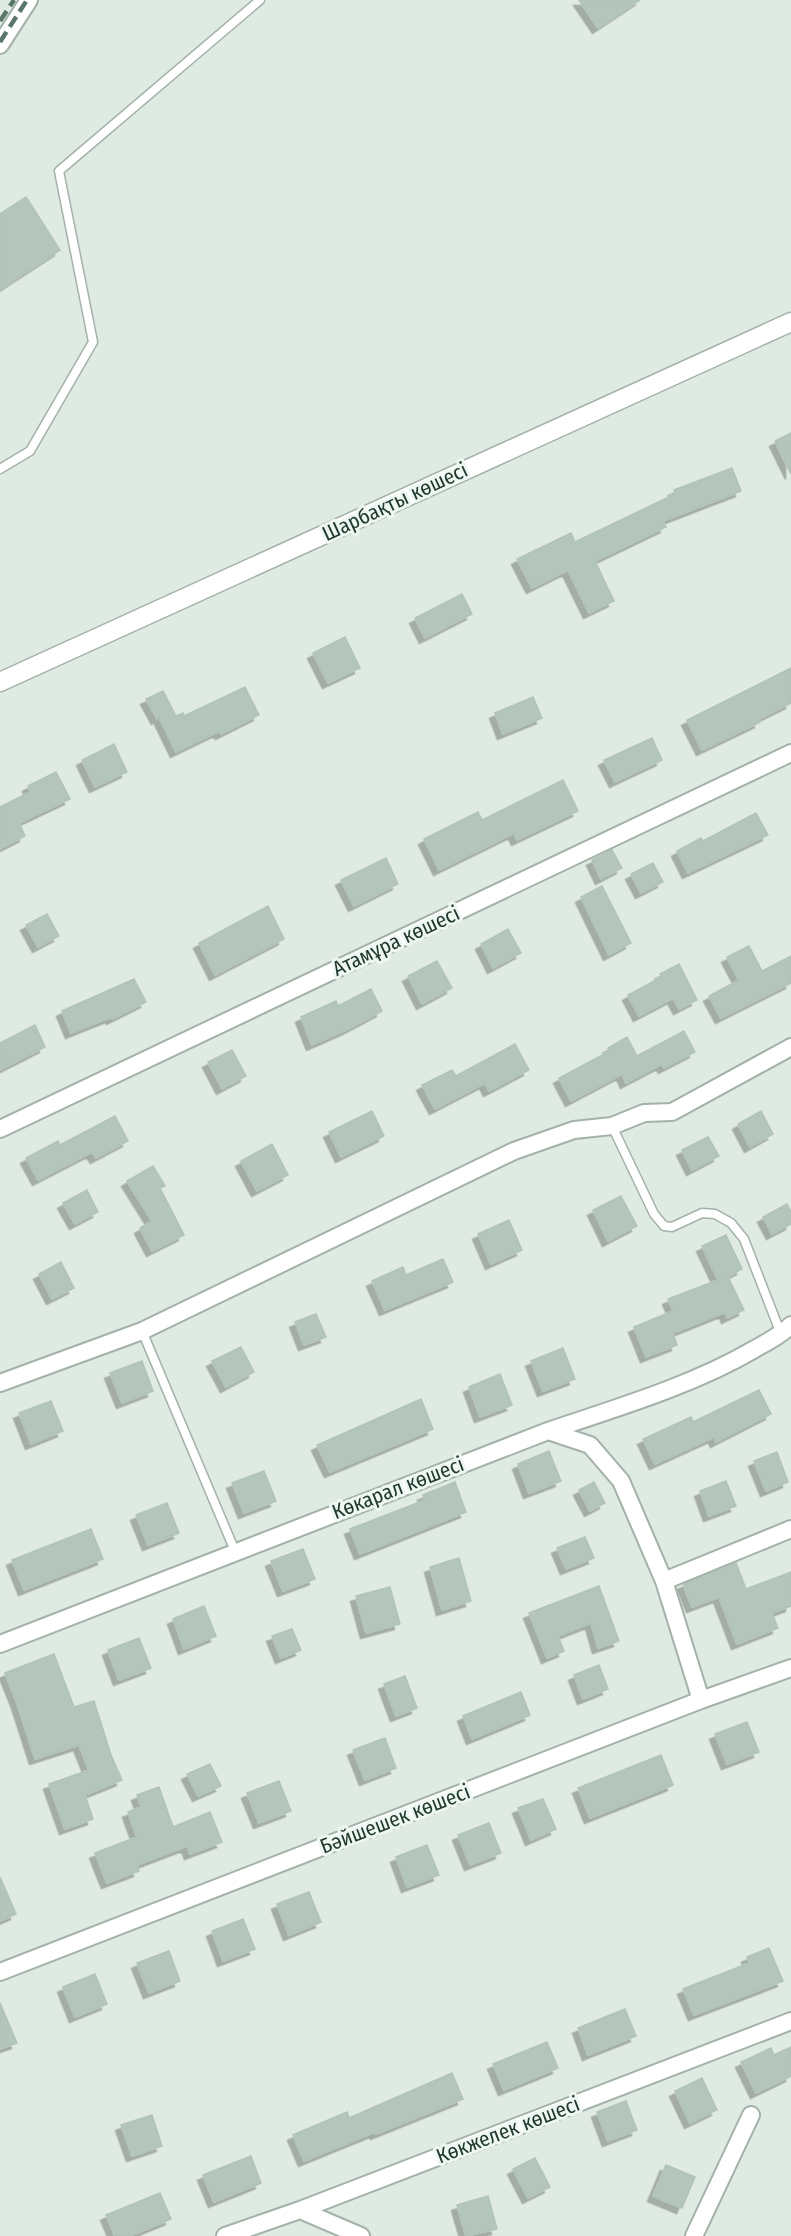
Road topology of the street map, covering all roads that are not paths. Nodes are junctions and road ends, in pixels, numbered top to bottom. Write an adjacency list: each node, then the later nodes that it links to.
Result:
1 (29, 0): 3 (street)
2 (260, 0): 5 (lane)
3 (0, 45)
4 (791, 322): 6 (street, Шарбақты көшесі)
5 (0, 469)
6 (0, 682)
7 (791, 753): 10 (street, Атамұра көшесі)
8 (791, 1047): 9 (street)
9 (612, 1126): 11 (lane); 12 (street)
10 (0, 1129)
11 (786, 1329): 14 (street, Көкарал көшесі)
12 (142, 1331): 13 (street); 16 (lane)
13 (0, 1383)
14 (548, 1431): 16 (street, Көкарал көшесі); 17 (street)
15 (791, 1529): 17 (street)
16 (235, 1551): 18 (street, Көкарал көшесі)
17 (664, 1581): 20 (street)
18 (0, 1644)
19 (791, 1668): 20 (street, Бәйшешек көшесі)
20 (701, 1700): 21 (street, Бәйшешек көшесі)
21 (0, 1972)
22 (791, 2021): 24 (street, Көкжелек көшесі)
23 (751, 2115): 27 (street)
24 (300, 2210): 25 (street, Көкжелек көшесі); 26 (street)
25 (225, 2236)
26 (361, 2236)
27 (694, 2236)

